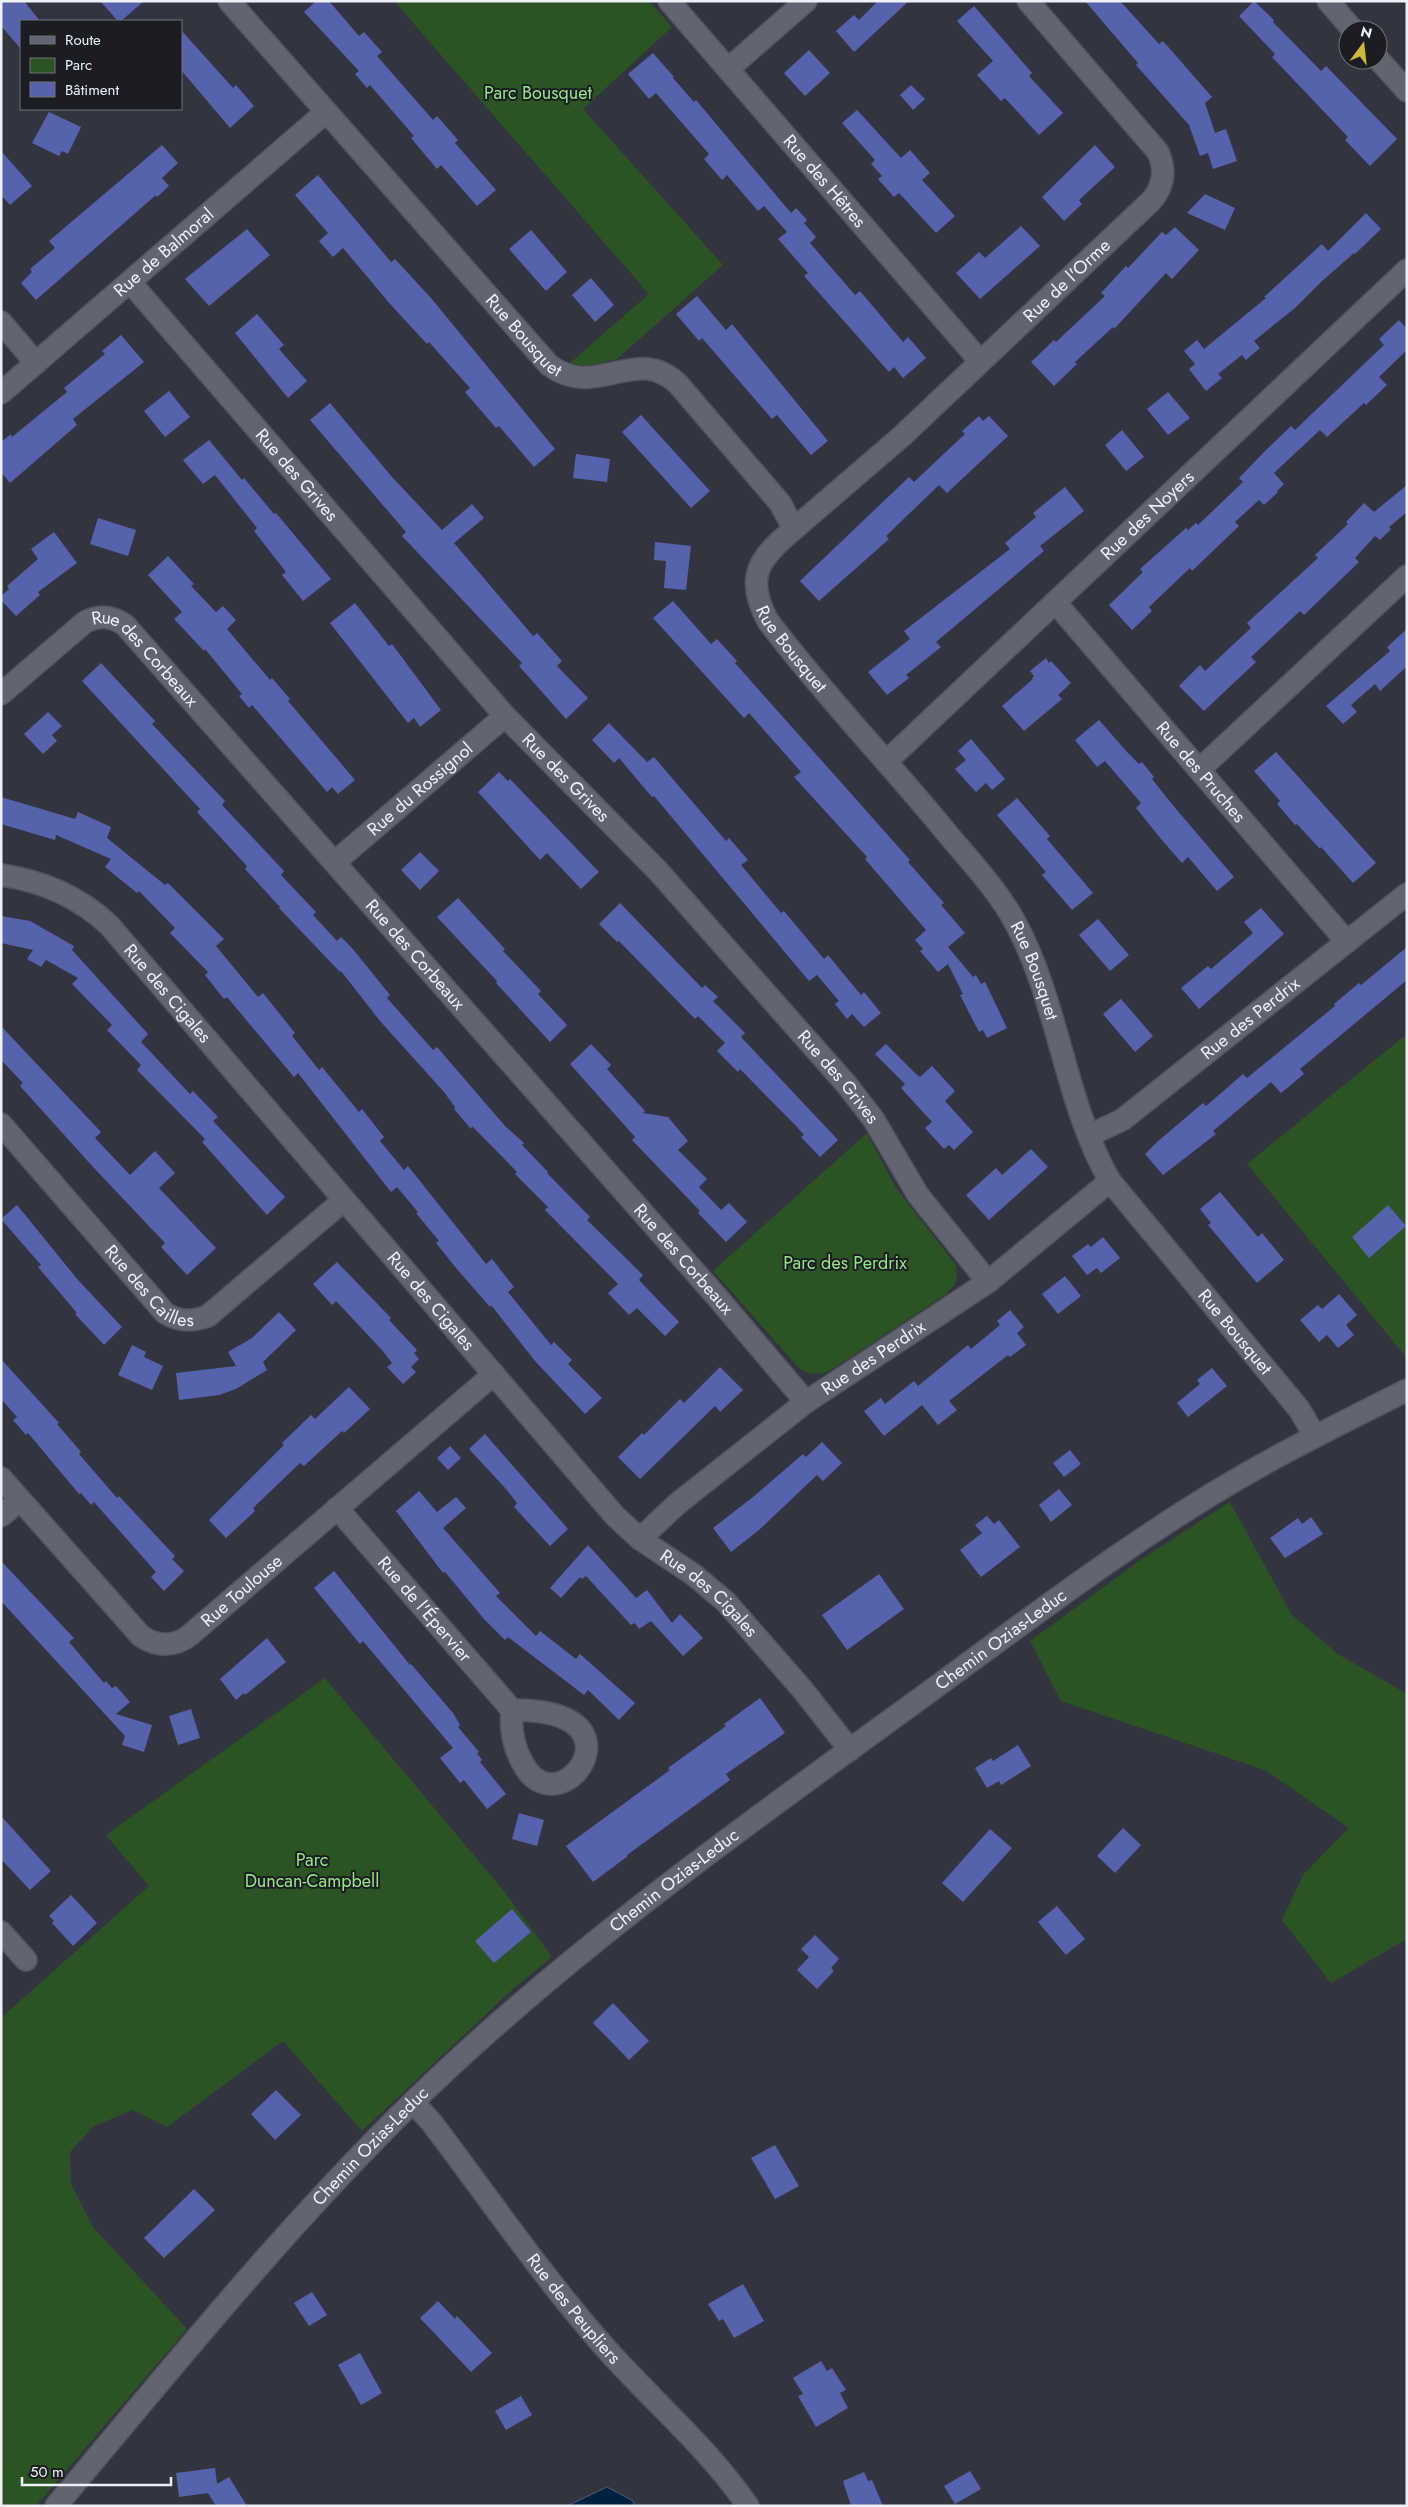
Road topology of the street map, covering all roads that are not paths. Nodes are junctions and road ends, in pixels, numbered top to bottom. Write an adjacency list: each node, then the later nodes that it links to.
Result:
1 (229, 1): 10 (street, Rue Bousquet)
2 (669, 1): 7 (street, Rue des Hêtres)
3 (806, 1): 7 (street)
4 (1028, 1): 14 (street, Rue de l'Orme)
5 (1328, 1): 6 (street)
6 (1344, 20)
7 (728, 69): 14 (street, Rue des Hêtres)
8 (1388, 70): 9 (street)
9 (1407, 92)
10 (326, 112): 12 (street, Rue de Balmoral); 17 (street, Rue Bousquet)
11 (1407, 270): 19 (street, Rue des Noyers)
12 (130, 282): 15 (street, Rue de Balmoral); 21 (street, Rue des Grives)
13 (1, 322): 15 (street)
14 (980, 361): 17 (street, Rue de l'Orme)
15 (36, 363): 16 (street, Rue de Balmoral)
16 (1, 393)
17 (794, 529): 22 (street, Rue Bousquet)
18 (1407, 576): 23 (street)
19 (1056, 602): 22 (street, Rue des Noyers); 23 (street, Rue des Pruches)
20 (1, 694): 24 (street, Rue des Corbeaux)
21 (505, 716): 24 (street, Rue du Rossignol); 32 (street, Rue des Grives)
22 (887, 761): 29 (street, Rue Bousquet)
23 (1200, 769): 27 (street, Rue des Pruches)
24 (335, 862): 35 (street, Rue des Corbeaux)
25 (1, 875): 31 (street, Rue des Cigales)
26 (1407, 894): 27 (street, Rue des Perdrix)
27 (1347, 942): 29 (street, Rue des Perdrix)
28 (1, 1124): 31 (street, Rue des Cailles)
29 (1090, 1135): 30 (street, Rue Bousquet)
30 (1110, 1181): 32 (street, Rue des Perdrix); 36 (street, Rue Bousquet)
31 (344, 1200): 33 (street, Rue des Cigales)
32 (988, 1282): 35 (street, Rue des Perdrix)
33 (494, 1374): 39 (street, Rue Toulouse); 41 (street, Rue des Cigales)
34 (1407, 1390): 36 (street, Chemin Ozias-Leduc)
35 (806, 1402): 41 (street, Rue des Perdrix)
36 (1315, 1436): 43 (street, Chemin Ozias-Leduc)
37 (1, 1478): 38 (street, Rue Toulouse)
38 (20, 1500): 39 (street, Rue Toulouse); 40 (street)
39 (337, 1508): 42 (street, Rue de l'Épervier)
40 (1, 1516)
41 (640, 1539): 43 (street, Rue des Cigales)
42 (512, 1710)
43 (850, 1750): 46 (street, Chemin Ozias-Leduc)
44 (1, 1932): 45 (street)
45 (26, 1960)
46 (413, 2102): 47 (street, Chemin Ozias-Leduc); 48 (street, Rue des Peupliers)
47 (56, 2506)
48 (748, 2506)

